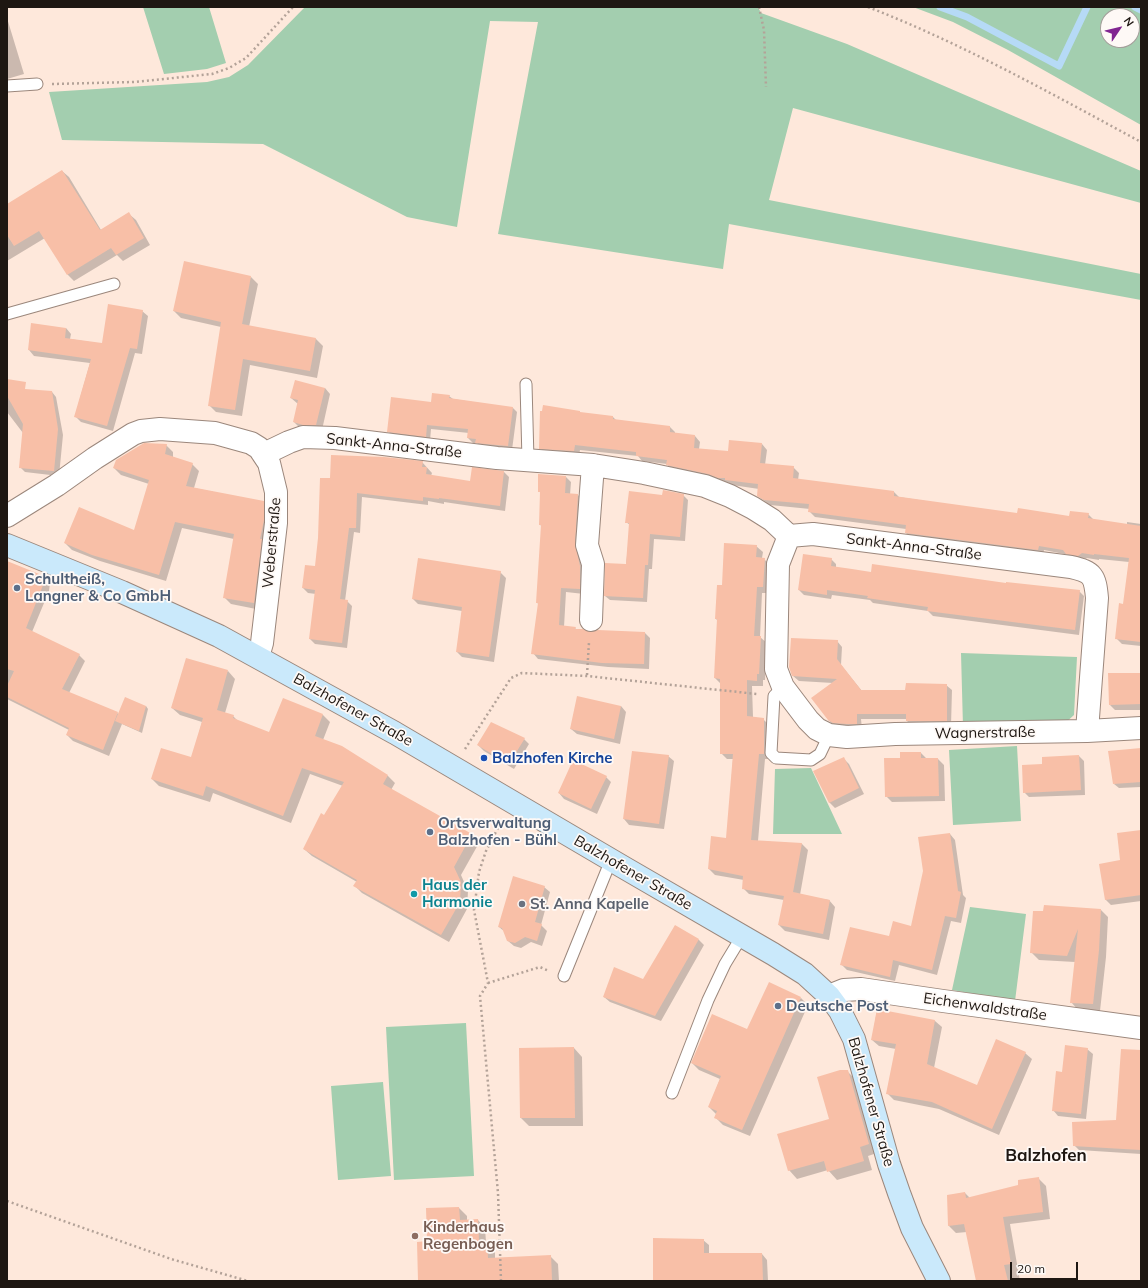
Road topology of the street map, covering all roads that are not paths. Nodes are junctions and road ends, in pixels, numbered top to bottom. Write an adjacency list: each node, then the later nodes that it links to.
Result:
1 (37, 84): 2 (lane)
2 (7, 86)
3 (114, 284): 4 (lane)
4 (7, 314)
5 (526, 384): 7 (lane)
6 (264, 454): 7 (street, Sankt-Anna-Straße); 9 (street, Weberstraße); 13 (street, Weberstraße)
7 (528, 460): 8 (street, Sankt-Anna-Straße)
8 (593, 465): 10 (street, Sankt-Anna-Straße); 12 (street)
9 (7, 516)
10 (789, 536): 14 (street, Wagnerstraße); 16 (street, Sankt-Anna-Straße)
11 (7, 545): 13 (street, Balzhofener Straße)
12 (591, 620)
13 (258, 657): 18 (street, Balzhofener Straße)
14 (779, 691): 17 (street, Wagnerstraße); 17 (lane, Wagnerstraße)
15 (1141, 728): 16 (street, Wagnerstraße)
16 (1087, 731): 17 (street, Wagnerstraße)
17 (829, 735)
18 (611, 860): 19 (street, Balzhofener Straße); 20 (lane)
19 (742, 936): 21 (street, Balzhofener Straße); 23 (lane)
20 (564, 976)
21 (829, 996): 22 (street, Eichenwaldstraße); 24 (street, Balzhofener Straße)
22 (1141, 1028)
23 (672, 1093)
24 (939, 1281)

